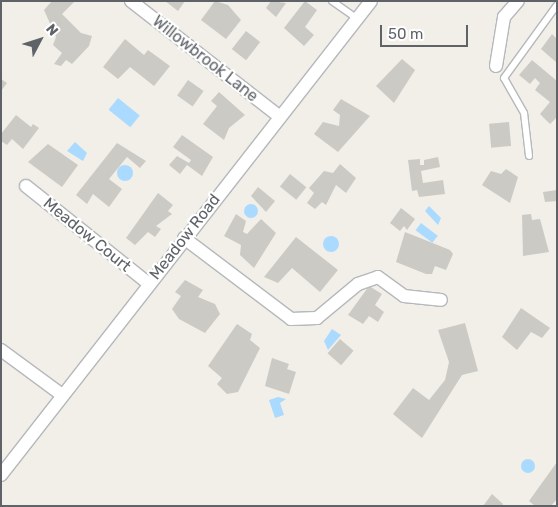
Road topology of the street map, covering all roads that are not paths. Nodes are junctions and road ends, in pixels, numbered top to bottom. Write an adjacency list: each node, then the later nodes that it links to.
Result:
1 (131, 1): 8 (street, Willowbrook Lane)
2 (332, 1): 6 (lane)
3 (371, 1): 6 (street, Meadow Road)
4 (518, 1): 7 (street)
5 (557, 5): 9 (lane)
6 (358, 19): 8 (street, Meadow Road)
7 (496, 66)
8 (280, 118): 11 (street, Meadow Road)
9 (529, 156)
10 (26, 186): 12 (street, Meadow Court)
11 (184, 238): 12 (street, Meadow Road); 13 (street)
12 (148, 283): 15 (street, Meadow Road)
13 (441, 300)
14 (1, 350): 15 (street)
15 (61, 394): 16 (street, Meadow Road)
16 (1, 474)

